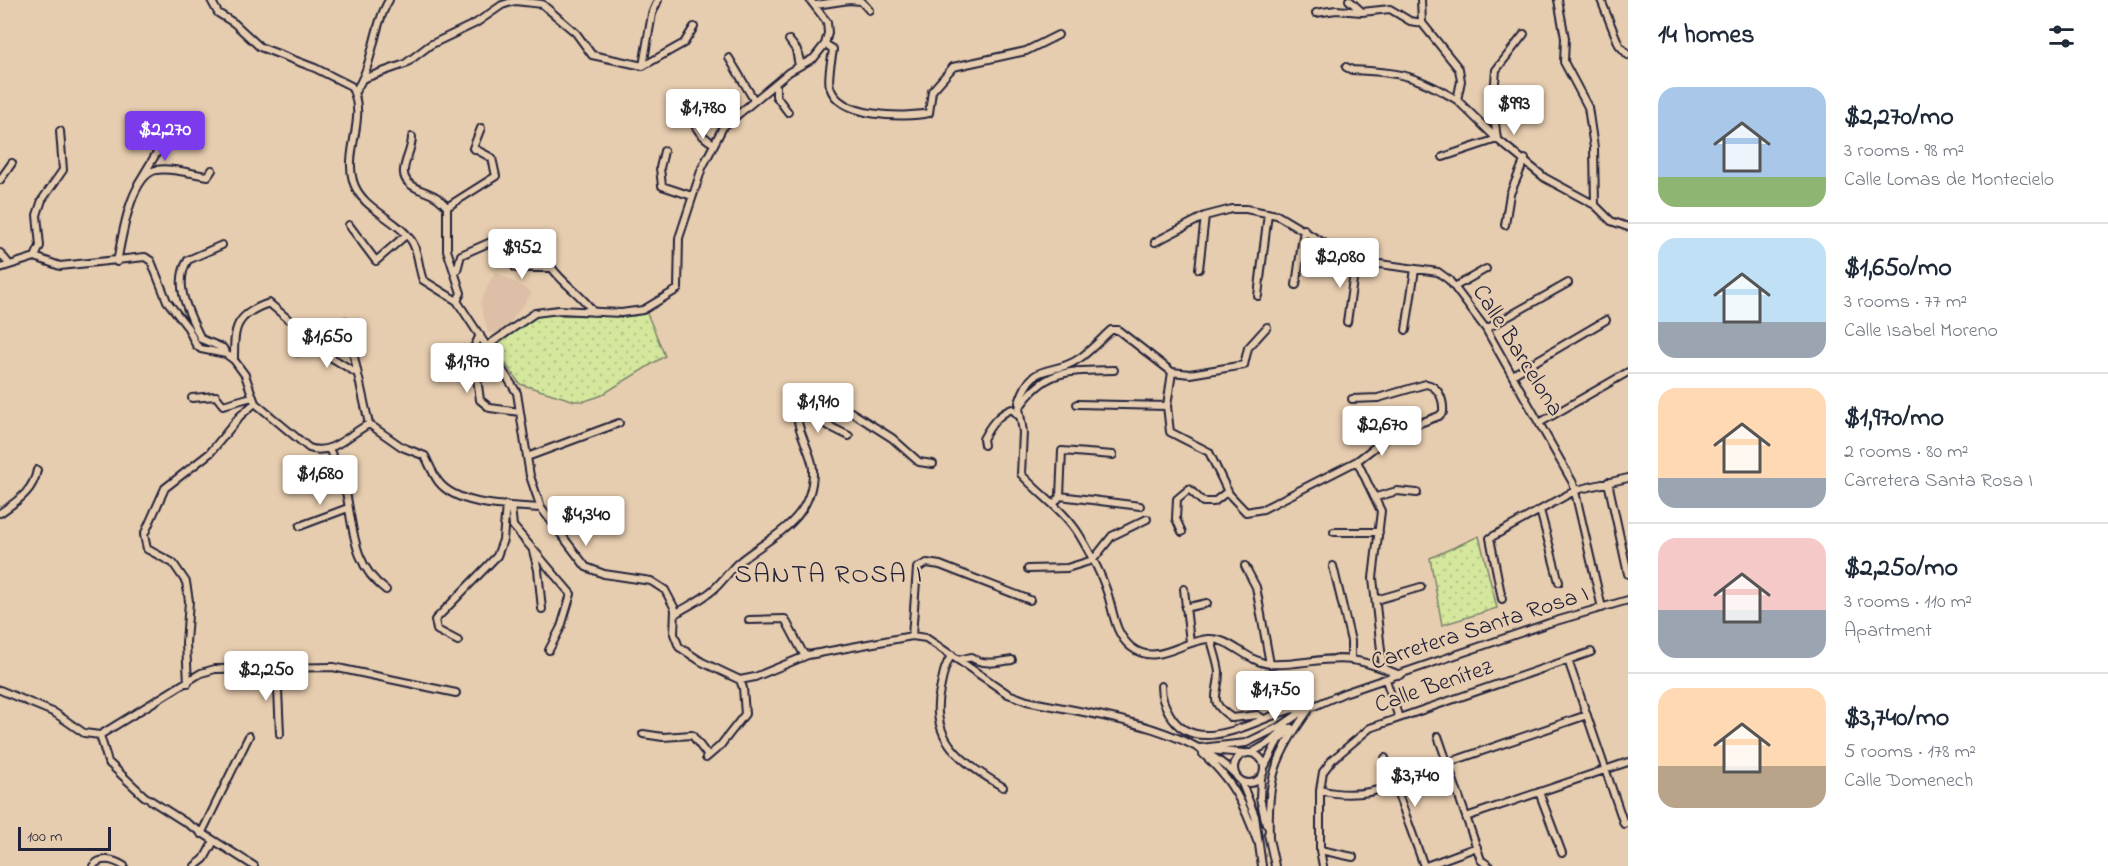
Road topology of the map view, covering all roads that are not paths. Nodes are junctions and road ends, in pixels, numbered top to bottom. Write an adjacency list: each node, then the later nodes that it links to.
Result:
1 (211, 0): 23 (street)
2 (388, 0): 21 (street)
3 (658, 0): 19 (street)
4 (1349, 0): 10 (street)
5 (1421, 0): 12 (street)
6 (1558, 0): 42 (street)
7 (1601, 0): 17 (street)
8 (813, 2): 9 (street); 16 (street)
9 (869, 10)
10 (1362, 12): 11 (street); 12 (street)
11 (1317, 13)
12 (1422, 23): 25 (street)
13 (694, 27): 19 (street)
14 (1524, 34): 32 (street)
15 (1058, 35): 16 (street)
16 (825, 44): 22 (street)
17 (1628, 55)
18 (729, 58): 24 (street)
19 (643, 66): 21 (street)
20 (1346, 67): 25 (street)
21 (365, 78): 23 (street)
22 (776, 83): 24 (street); 27 (street)
23 (354, 93): 50 (street)
24 (754, 100): 33 (street)
25 (1456, 100): 32 (street)
26 (692, 103): 33 (street)
27 (788, 112)
28 (481, 128): 43 (street)
29 (60, 131): 54 (street)
30 (168, 134): 40 (street)
31 (412, 137): 43 (street)
32 (1497, 139): 35 (street); 36 (street)
33 (714, 144): 41 (street)
34 (664, 151): 41 (street)
35 (1443, 157)
36 (1525, 159): 42 (street); 47 (street)
37 (12, 163): 39 (street)
38 (212, 170): 40 (street)
39 (0, 180)
40 (139, 188): 56 (street)
41 (692, 196): 68 (street)
42 (1595, 205): 48 (street)
43 (447, 207): 62 (street)
44 (1268, 213): 45 (street, Calle Barcelona); 49 (street, Calle Barcelona); 66 (street)
45 (1205, 216): 51 (street, Calle Barcelona); 59 (street)
46 (349, 225): 50 (street)
47 (1505, 225)
48 (1628, 227)
49 (1304, 229): 55 (street, Calle Barcelona); 64 (street)
50 (406, 235): 67 (street)
51 (1155, 242)
52 (222, 245): 79 (street)
53 (0, 253): 57 (street)
54 (35, 257): 56 (street); 57 (street)
55 (1356, 259): 60 (street, Calle Barcelona); 72 (street)
56 (117, 262): 79 (street)
57 (9, 264): 58 (street)
58 (0, 268)
59 (1199, 269)
60 (1415, 269): 65 (street, Calle Barcelona); 75 (street)
61 (1486, 269): 65 (street)
62 (456, 276): 67 (street); 68 (street)
63 (1568, 283): 74 (street)
64 (1296, 285)
65 (1456, 286): 74 (street, Calle Barcelona)
66 (1258, 296)
67 (457, 301): 76 (street)
68 (593, 312): 77 (street)
69 (288, 320): 80 (street)
70 (1606, 320): 85 (street)
71 (346, 321): 82 (street)
72 (1347, 322)
73 (1267, 327): 83 (street)
74 (1486, 329): 85 (street, Calle Barcelona)
75 (1406, 330)
76 (480, 335): 77 (street); 93 (street)
77 (487, 346): 93 (street)
78 (297, 352): 82 (street)
79 (226, 354): 80 (street)
80 (234, 360): 88 (street)
81 (1114, 370): 91 (street)
82 (356, 372): 97 (street)
83 (1172, 372): 90 (street); 91 (street)
84 (1628, 372): 95 (street)
85 (1514, 375): 95 (street, Calle Barcelona)
86 (192, 398): 88 (street)
87 (1352, 399): 103 (street)
88 (254, 400): 100 (street); 163 (street)
89 (1077, 405): 90 (street)
90 (1167, 406): 108 (street)
91 (1019, 408): 94 (street)
92 (797, 410): 98 (street); 104 (street); 143 (street)
93 (520, 412): 102 (street)
94 (1019, 417): 99 (street); 113 (street)
95 (1541, 422): 109 (street, Calle Barcelona)
96 (619, 423): 102 (street)
97 (369, 424): 100 (street); 114 (street)
98 (849, 436)
99 (984, 444)
100 (329, 449): 116 (street)
101 (1113, 455): 111 (street)
102 (526, 457): 117 (street)
103 (1357, 461): 108 (street); 112 (street)
104 (933, 464)
105 (37, 470): 119 (street)
106 (1628, 478): 107 (street)
107 (1608, 482): 109 (street); 130 (street)
108 (1228, 490): 122 (street)
109 (1576, 490): 118 (street); 141 (street, Calle Barcelona)
110 (1417, 493): 112 (street)
111 (1060, 496): 113 (street); 115 (street)
112 (1376, 496): 124 (street)
113 (1054, 504): 126 (street)
114 (509, 506): 117 (street); 125 (street); 147 (street)
115 (1140, 506)
116 (348, 508): 121 (street); 134 (street)
117 (541, 508): 143 (street)
118 (1540, 510): 131 (street); 135 (street)
119 (0, 513)
120 (1147, 519): 126 (street)
121 (300, 526)
122 (1182, 532)
123 (1334, 532): 124 (street)
124 (1379, 532): 137 (street)
125 (531, 546): 142 (street); 149 (street)
126 (1093, 560): 129 (street); 148 (street)
127 (1245, 566): 157 (street)
128 (1333, 566): 153 (street)
129 (1028, 569)
130 (1628, 574)
131 (1559, 582)
132 (1421, 588): 137 (street)
133 (1184, 589): 140 (street)
134 (386, 590)
135 (1502, 599)
136 (1030, 600): 145 (street)
137 (1376, 600): 159 (street)
138 (1628, 600): 141 (street, Carretera Santa Rosa I)
139 (1207, 603): 140 (street)
140 (1185, 608): 148 (street)
141 (1602, 608): 160 (street, Carretera Santa Rosa I)
142 (542, 609)
143 (675, 614): 161 (street)
144 (749, 620): 152 (street)
145 (912, 636): 151 (street); 152 (street)
146 (1211, 639): 148 (street); 157 (street); 170 (street)
147 (458, 641)
148 (1190, 642)
149 (549, 650)
150 (1592, 652): 156 (street, Calle Benítez)
151 (952, 655): 154 (street); 188 (street)
152 (808, 656): 161 (street)
153 (1351, 659): 157 (street); 159 (street)
154 (959, 660): 155 (street); 177 (street)
155 (1012, 660)
156 (1568, 660): 169 (street); 171 (street, Calle Benítez)
157 (1270, 664)
158 (277, 668): 163 (street); 166 (street); 172 (street)
159 (1383, 668): 160 (street)
160 (1400, 675): 162 (street, Carretera Santa Rosa I)
161 (740, 680): 173 (street)
162 (1386, 680): 167 (street, Carretera Santa Rosa I); 171 (street)
163 (188, 683): 174 (street)
164 (1161, 686): 170 (street)
165 (0, 690): 174 (street)
166 (456, 693)
167 (1310, 708): 168 (street, Carretera Santa Rosa I); 178 (street, Carretera Santa Rosa I); 182 (street, Carretera Santa Rosa I); 194 (street)
168 (1303, 711): 170 (street); 177 (street, Carretera Santa Rosa I)
169 (1587, 715): 181 (street); 183 (street)
170 (1262, 718)
171 (1399, 718): 189 (street, Calle Benítez)
172 (280, 734)
173 (643, 734)
174 (100, 735): 193 (street)
175 (249, 736): 193 (street)
176 (1438, 736): 181 (street)
177 (1196, 748): 178 (street); 184 (street); 195 (street)
178 (1248, 753): 182 (street); 184 (street)
179 (1385, 758): 187 (street)
180 (1628, 762): 183 (street)
181 (1447, 763): 191 (street)
182 (1264, 767): 185 (street)
183 (1606, 769): 190 (street); 192 (street)
184 (1235, 774): 186 (street)
185 (1261, 778): 186 (street); 194 (street)
186 (1241, 781): 195 (street)
187 (1394, 785): 189 (street); 208 (street)
188 (1003, 787)
189 (1320, 790): 198 (street, Calle Benítez)
190 (1539, 792): 191 (street); 199 (street)
191 (1466, 817): 197 (street)
192 (1628, 822)
193 (201, 834): 196 (street)
194 (1269, 837): 206 (street)
195 (1257, 840): 205 (street)
196 (214, 842): 203 (street); 204 (street)
197 (1477, 848): 208 (street); 209 (street)
198 (1320, 850): 200 (street); 207 (street, Calle Benítez)
199 (1562, 853)
200 (1353, 857)
201 (93, 866): 202 (street)
202 (124, 866)
203 (195, 866)
204 (254, 866)
205 (1262, 866)
206 (1275, 866)
207 (1323, 866)
208 (1425, 866)
209 (1489, 866)

